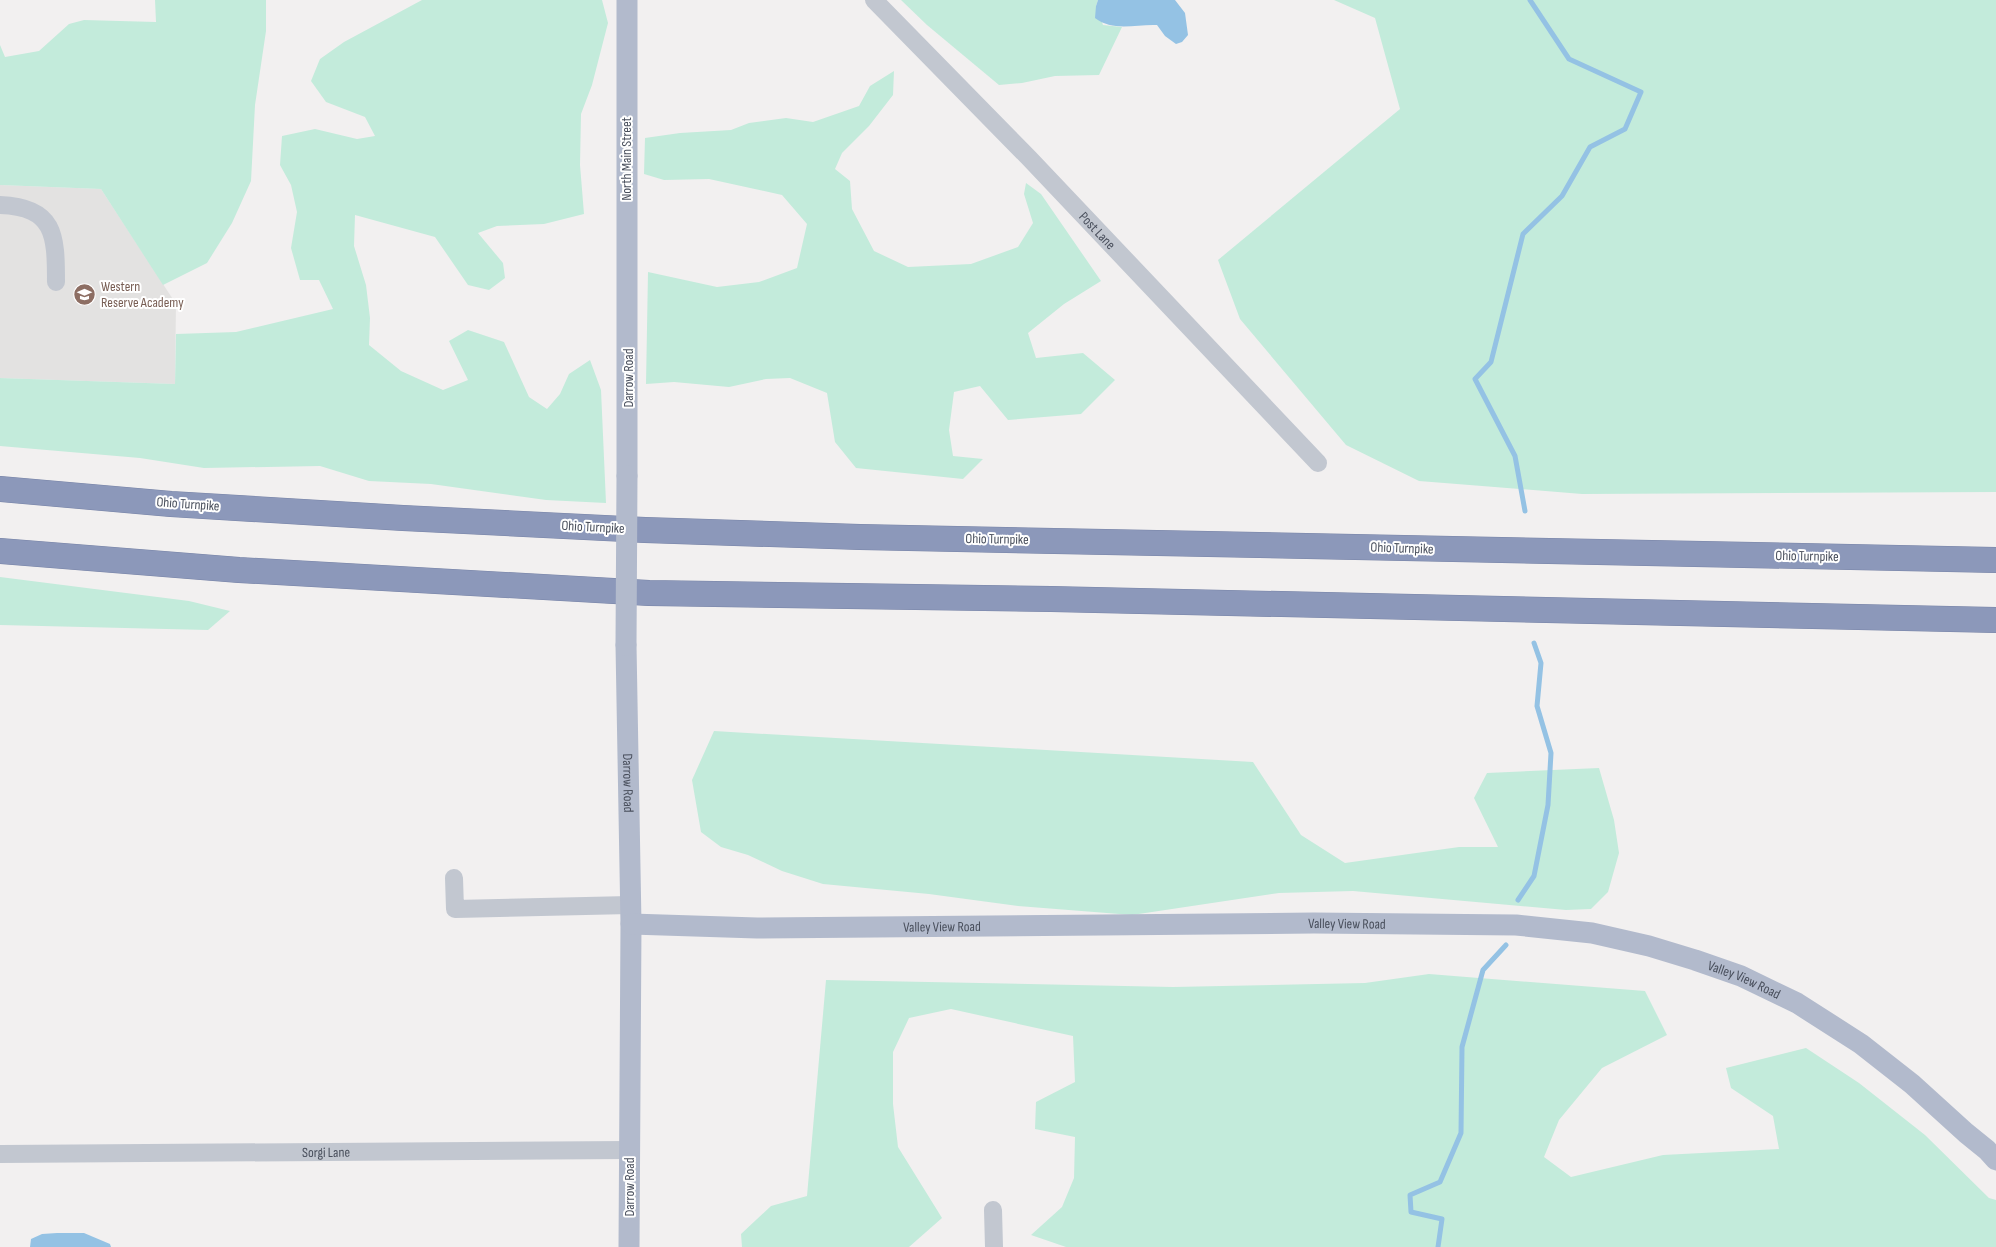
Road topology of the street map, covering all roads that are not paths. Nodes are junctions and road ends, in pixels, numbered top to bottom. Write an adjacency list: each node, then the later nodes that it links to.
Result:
1 (627, 0): 5 (main road, North Main Street)
2 (874, 0): 6 (street, Post Lane)
3 (0, 205): 4 (street)
4 (56, 282)
5 (628, 318): 12 (main road, Darrow Road, bridge)
6 (1318, 463)
7 (0, 489): 9 (highway, Ohio Turnpike)
8 (0, 551): 10 (highway)
9 (1996, 560)
10 (1996, 620)
11 (454, 878): 12 (street)
12 (630, 915): 13 (main road, Darrow Road); 14 (main road, Valley View Road)
13 (629, 1150): 15 (street, Sorgi Lane); 17 (main road, Darrow Road)
14 (1993, 1150)
15 (0, 1154)
16 (993, 1210): 18 (street)
17 (629, 1247)
18 (994, 1247)

